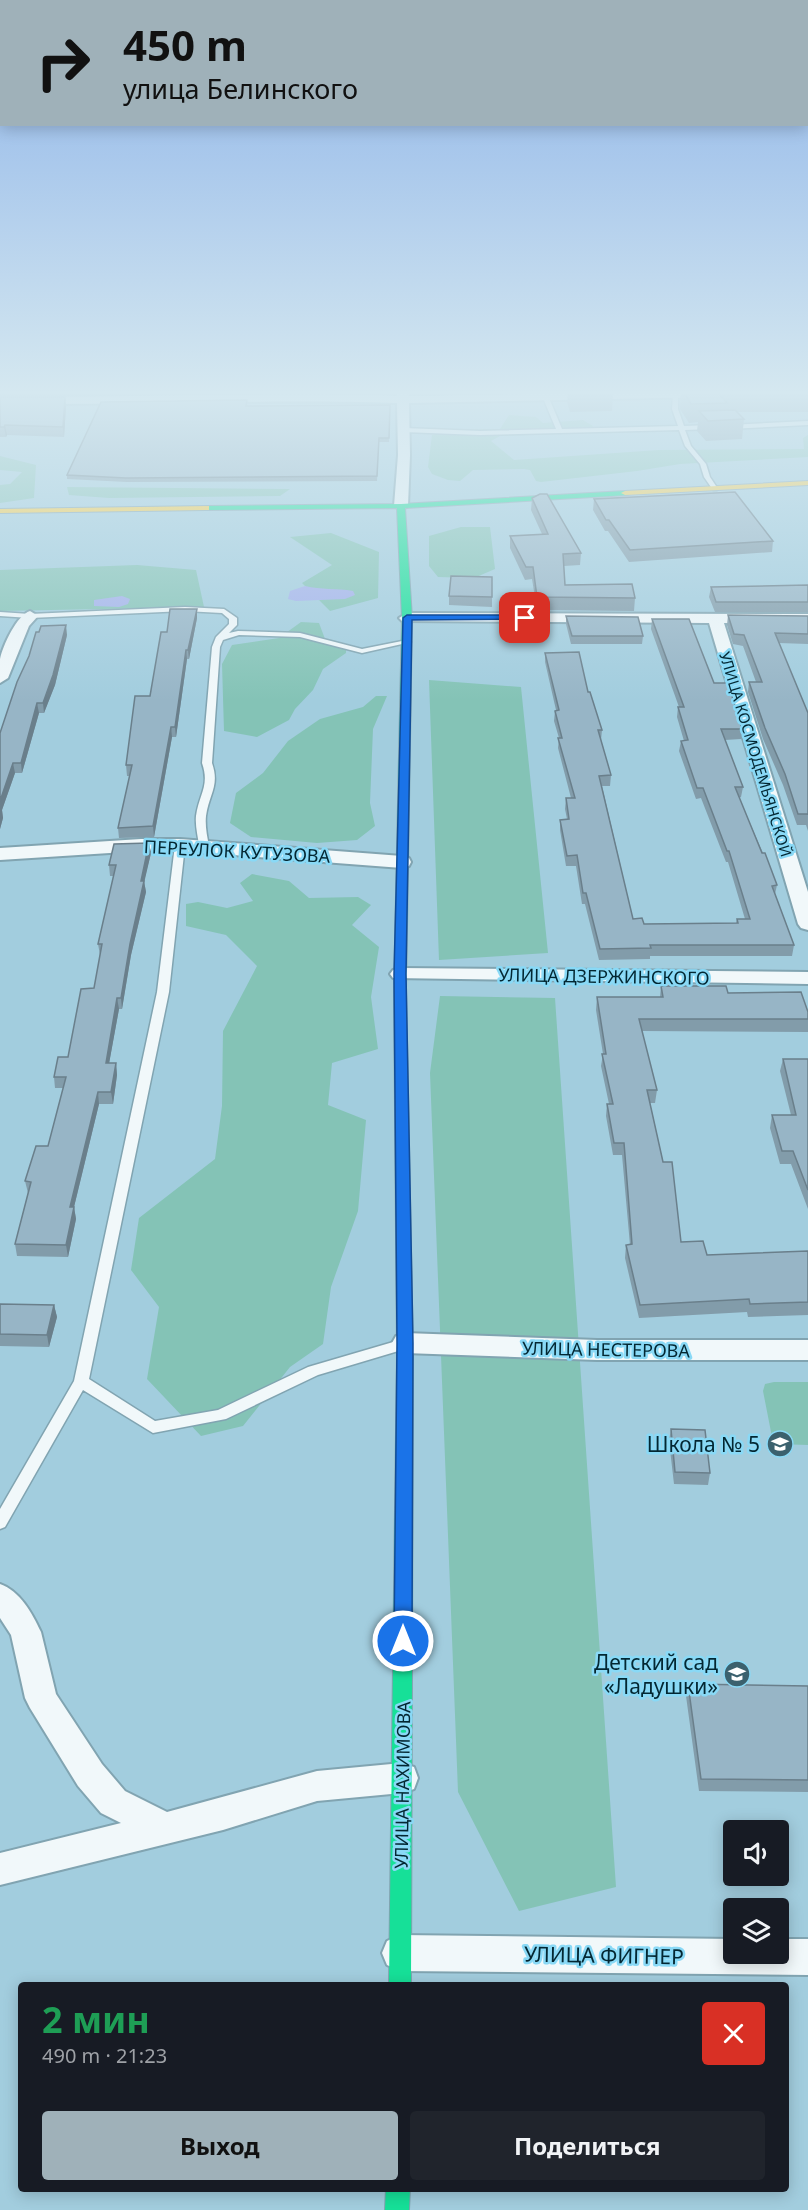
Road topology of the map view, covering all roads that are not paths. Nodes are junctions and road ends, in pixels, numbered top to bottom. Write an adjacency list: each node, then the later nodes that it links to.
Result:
1 (401, 494): 3 (street)
2 (620, 494): 3 (main road)
3 (401, 506): 4 (main road); 7 (main road, УЛИЦА НАХИМОВА)
4 (0, 511)
5 (0, 614): 6 (lane)
6 (30, 616): 10 (lane); 12 (street)
7 (407, 618): 8 (street); 11 (main road, УЛИЦА НАХИМОВА)
8 (715, 618): 9 (street); 17 (street, УЛИЦА КОСМОДЕМЬЯНСКОЙ)
9 (808, 618)
10 (219, 639): 11 (lane); 14 (lane)
11 (406, 642): 16 (main road, УЛИЦА НАХИМОВА)
12 (0, 678)
13 (180, 845): 14 (street, ПЕРЕУЛОК КУТУЗОВА); 15 (street, ПЕРЕУЛОК КУТУЗОВА); 22 (lane)
14 (204, 846): 16 (street, ПЕРЕУЛОК КУТУЗОВА)
15 (0, 854)
16 (402, 862): 18 (main road, УЛИЦА НАХИМОВА)
17 (808, 924)
18 (400, 974): 19 (street, УЛИЦА ДЗЕРЖИНСКОГО); 20 (main road, УЛИЦА НАХИМОВА)
19 (808, 978)
20 (405, 1343): 21 (street, УЛИЦА НЕСТЕРОВА); 22 (lane); 25 (main road, УЛИЦА НАХИМОВА)
21 (808, 1350)
22 (81, 1381): 23 (lane)
23 (0, 1523)
24 (0, 1598): 26 (street)
25 (402, 1778): 26 (street); 29 (main road, УЛИЦА НАХИМОВА)
26 (165, 1828): 27 (street)
27 (0, 1869)
28 (808, 1957): 29 (street, УЛИЦА ФИГНЕР)
29 (400, 1969)
30 (398, 2192): 31 (main road)
31 (397, 2210)

